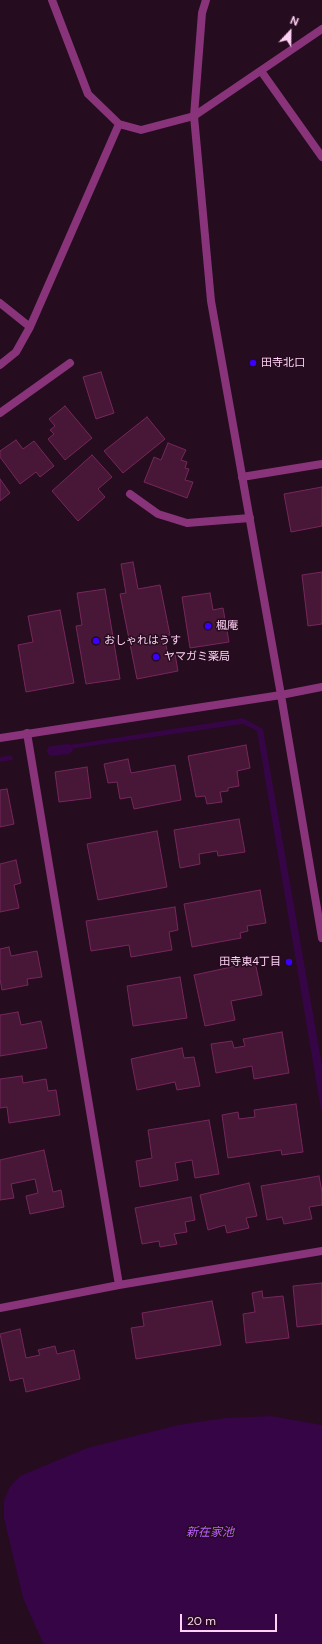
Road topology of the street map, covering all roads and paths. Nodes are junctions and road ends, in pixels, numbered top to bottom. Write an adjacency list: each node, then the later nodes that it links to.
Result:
1 (52, 0): 6 (street)
2 (206, 0): 5 (street)
3 (322, 29): 4 (street)
4 (261, 71): 5 (street); 7 (street)
5 (194, 116): 6 (street); 14 (street)
6 (119, 124): 9 (street)
7 (322, 158)
8 (0, 303): 9 (street)
9 (30, 328): 11 (street)
10 (70, 362): 12 (street)
11 (0, 365)
12 (0, 413)
13 (322, 464): 14 (street)
14 (242, 477): 16 (street)
15 (130, 494): 16 (street)
16 (250, 518): 18 (street)
17 (322, 687): 18 (street)
18 (281, 695): 19 (street); 21 (street)
19 (27, 733): 20 (street); 23 (street)
20 (0, 738)
21 (322, 938)
22 (322, 1251): 23 (street)
23 (119, 1285): 24 (street)
24 (0, 1308)

